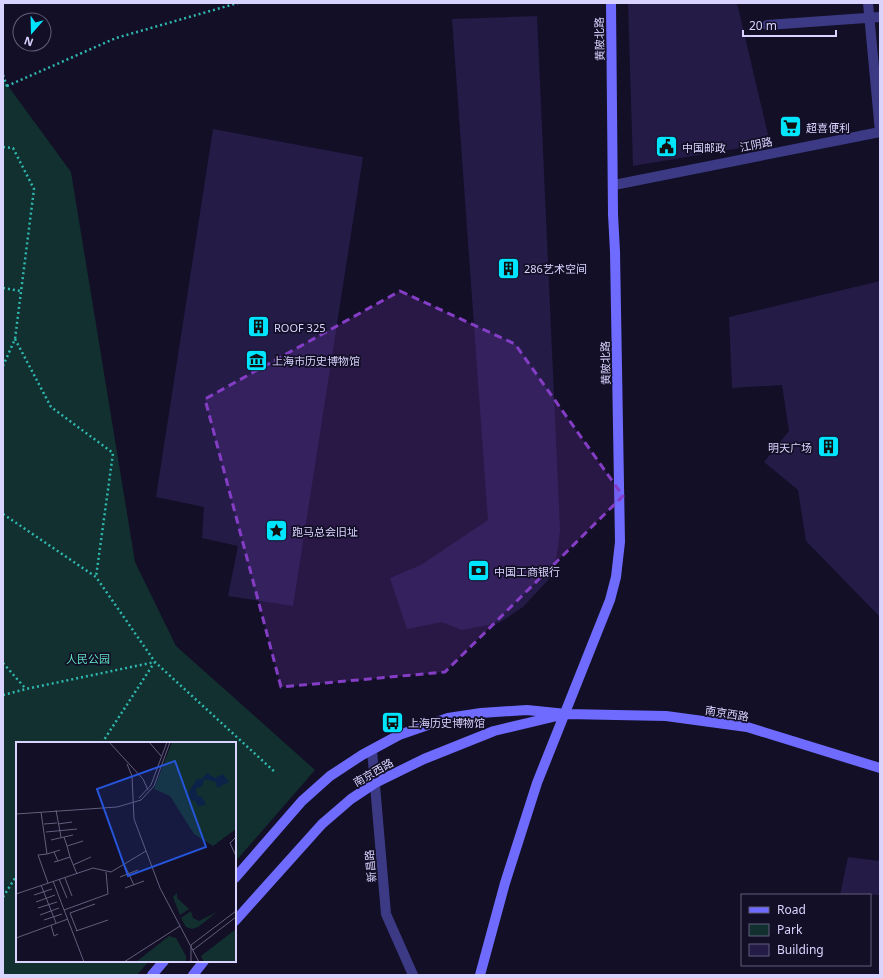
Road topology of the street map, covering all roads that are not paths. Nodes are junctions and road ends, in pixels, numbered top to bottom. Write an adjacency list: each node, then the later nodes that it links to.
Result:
1 (611, 3): 7 (main road, 黄陂北路)
2 (868, 3): 4 (street)
3 (880, 17): 4 (street)
4 (869, 18): 5 (street); 6 (street)
5 (767, 24)
6 (880, 132): 7 (street, 江阴路)
7 (614, 185): 8 (main road, 黄陂北路)
8 (566, 714): 9 (main road, 南京西路); 10 (main road, 南京西路); 11 (main road, 南京西路); 19 (main road, 黄陂北路)
9 (372, 750): 11 (street, 新昌路); 12 (main road, 南京西路)
10 (880, 768)
11 (375, 783): 13 (main road, 南京西路); 18 (street, 新昌路)
12 (236, 877)
13 (236, 920)
14 (163, 962): 16 (main road)
15 (203, 962): 17 (main road)
16 (152, 975)
17 (193, 975)
18 (413, 975)
19 (480, 975)

